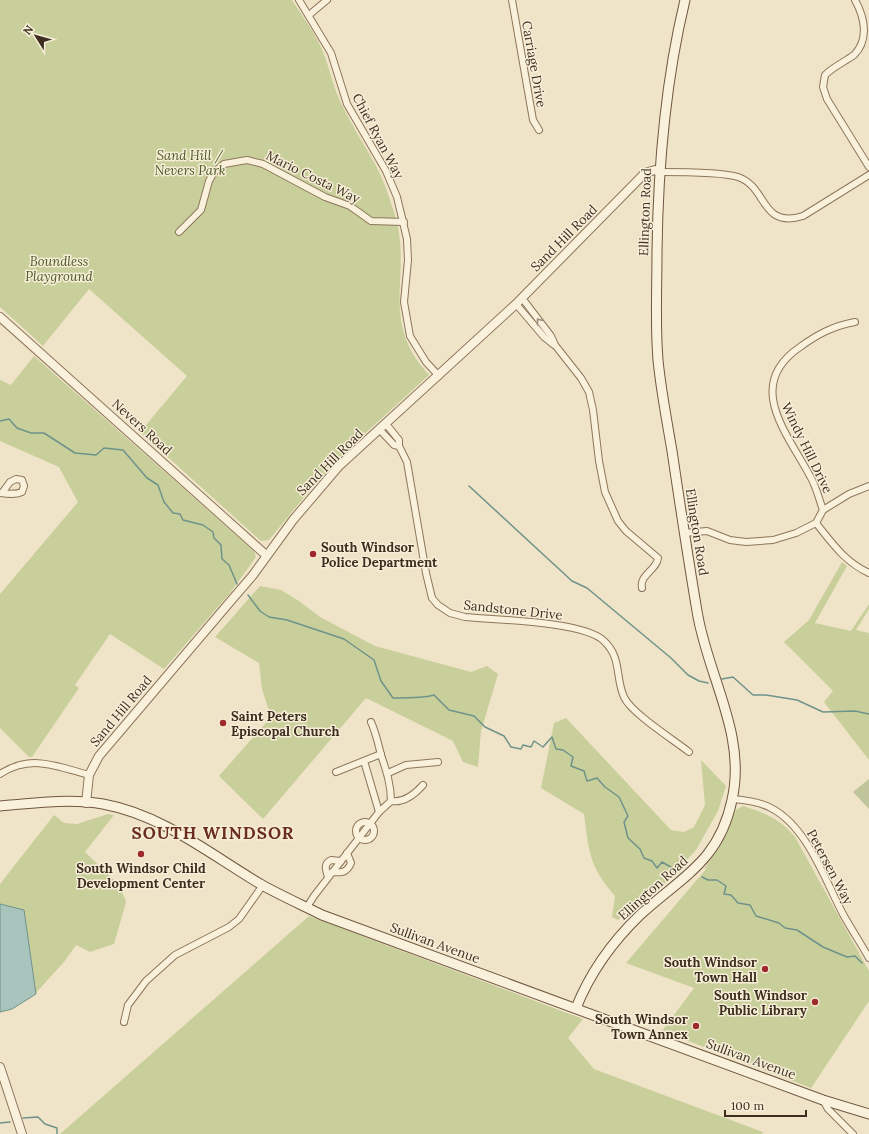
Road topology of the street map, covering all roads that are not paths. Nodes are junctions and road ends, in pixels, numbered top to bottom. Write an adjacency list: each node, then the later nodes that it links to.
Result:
1 (299, 0): 6 (street, Chief Ryan Way)
2 (327, 0): 6 (street)
3 (512, 0): 7 (street, Carriage Drive)
4 (685, 0): 9 (main road, Ellington Road)
5 (854, 0): 8 (street)
6 (309, 15): 11 (street, Chief Ryan Way)
7 (539, 130)
8 (869, 167)
9 (659, 172): 10 (street); 13 (street, Sand Hill Road); 21 (main road, Ellington Road)
10 (869, 175)
11 (404, 222): 12 (street, Mario Costa Way); 16 (street, Chief Ryan Way)
12 (179, 232)
13 (519, 301): 16 (street, Sand Hill Road); 24 (street)
14 (0, 318): 22 (street, Nevers Road)
15 (855, 322): 19 (street, Windy Hill Drive)
16 (439, 376): 17 (street, Sand Hill Road)
17 (383, 427): 22 (street, Sand Hill Road); 26 (street, Sandstone Drive)
18 (869, 486): 19 (street)
19 (823, 510): 20 (street)
20 (816, 523): 21 (street); 23 (street)
21 (684, 533): 35 (main road, Ellington Road)
22 (266, 555): 33 (street, Sand Hill Road)
23 (869, 573)
24 (642, 588)
25 (371, 722): 27 (street)
26 (689, 752)
27 (381, 754): 28 (street); 31 (street)
28 (364, 760): 30 (street); 39 (street)
29 (438, 762): 31 (street)
30 (336, 772)
31 (388, 773): 36 (street)
32 (0, 774): 33 (street)
33 (89, 775): 37 (street, Sand Hill Road)
34 (423, 785): 36 (street)
35 (733, 799): 47 (street, Petersen Way); 48 (main road, Ellington Road)
36 (391, 801): 39 (street)
37 (86, 802): 38 (main road, Sullivan Avenue); 45 (main road, Sullivan Avenue)
38 (0, 806)
39 (379, 812): 40 (street)
40 (371, 823): 41 (street); 41 (street); 41 (street)
41 (358, 839): 42 (street)
42 (347, 853): 43 (street); 44 (street)
43 (341, 861): 44 (street); 44 (street)
44 (330, 875): 46 (street)
45 (263, 885): 46 (main road, Sullivan Avenue); 49 (street)
46 (307, 908): 48 (main road, Sullivan Avenue)
47 (869, 958)
48 (576, 1008): 51 (main road, Sullivan Avenue)
49 (124, 1022)
50 (0, 1067): 53 (street)
51 (823, 1100): 52 (main road, Sullivan Avenue); 54 (street)
52 (869, 1114)
53 (22, 1134)
54 (853, 1134)

